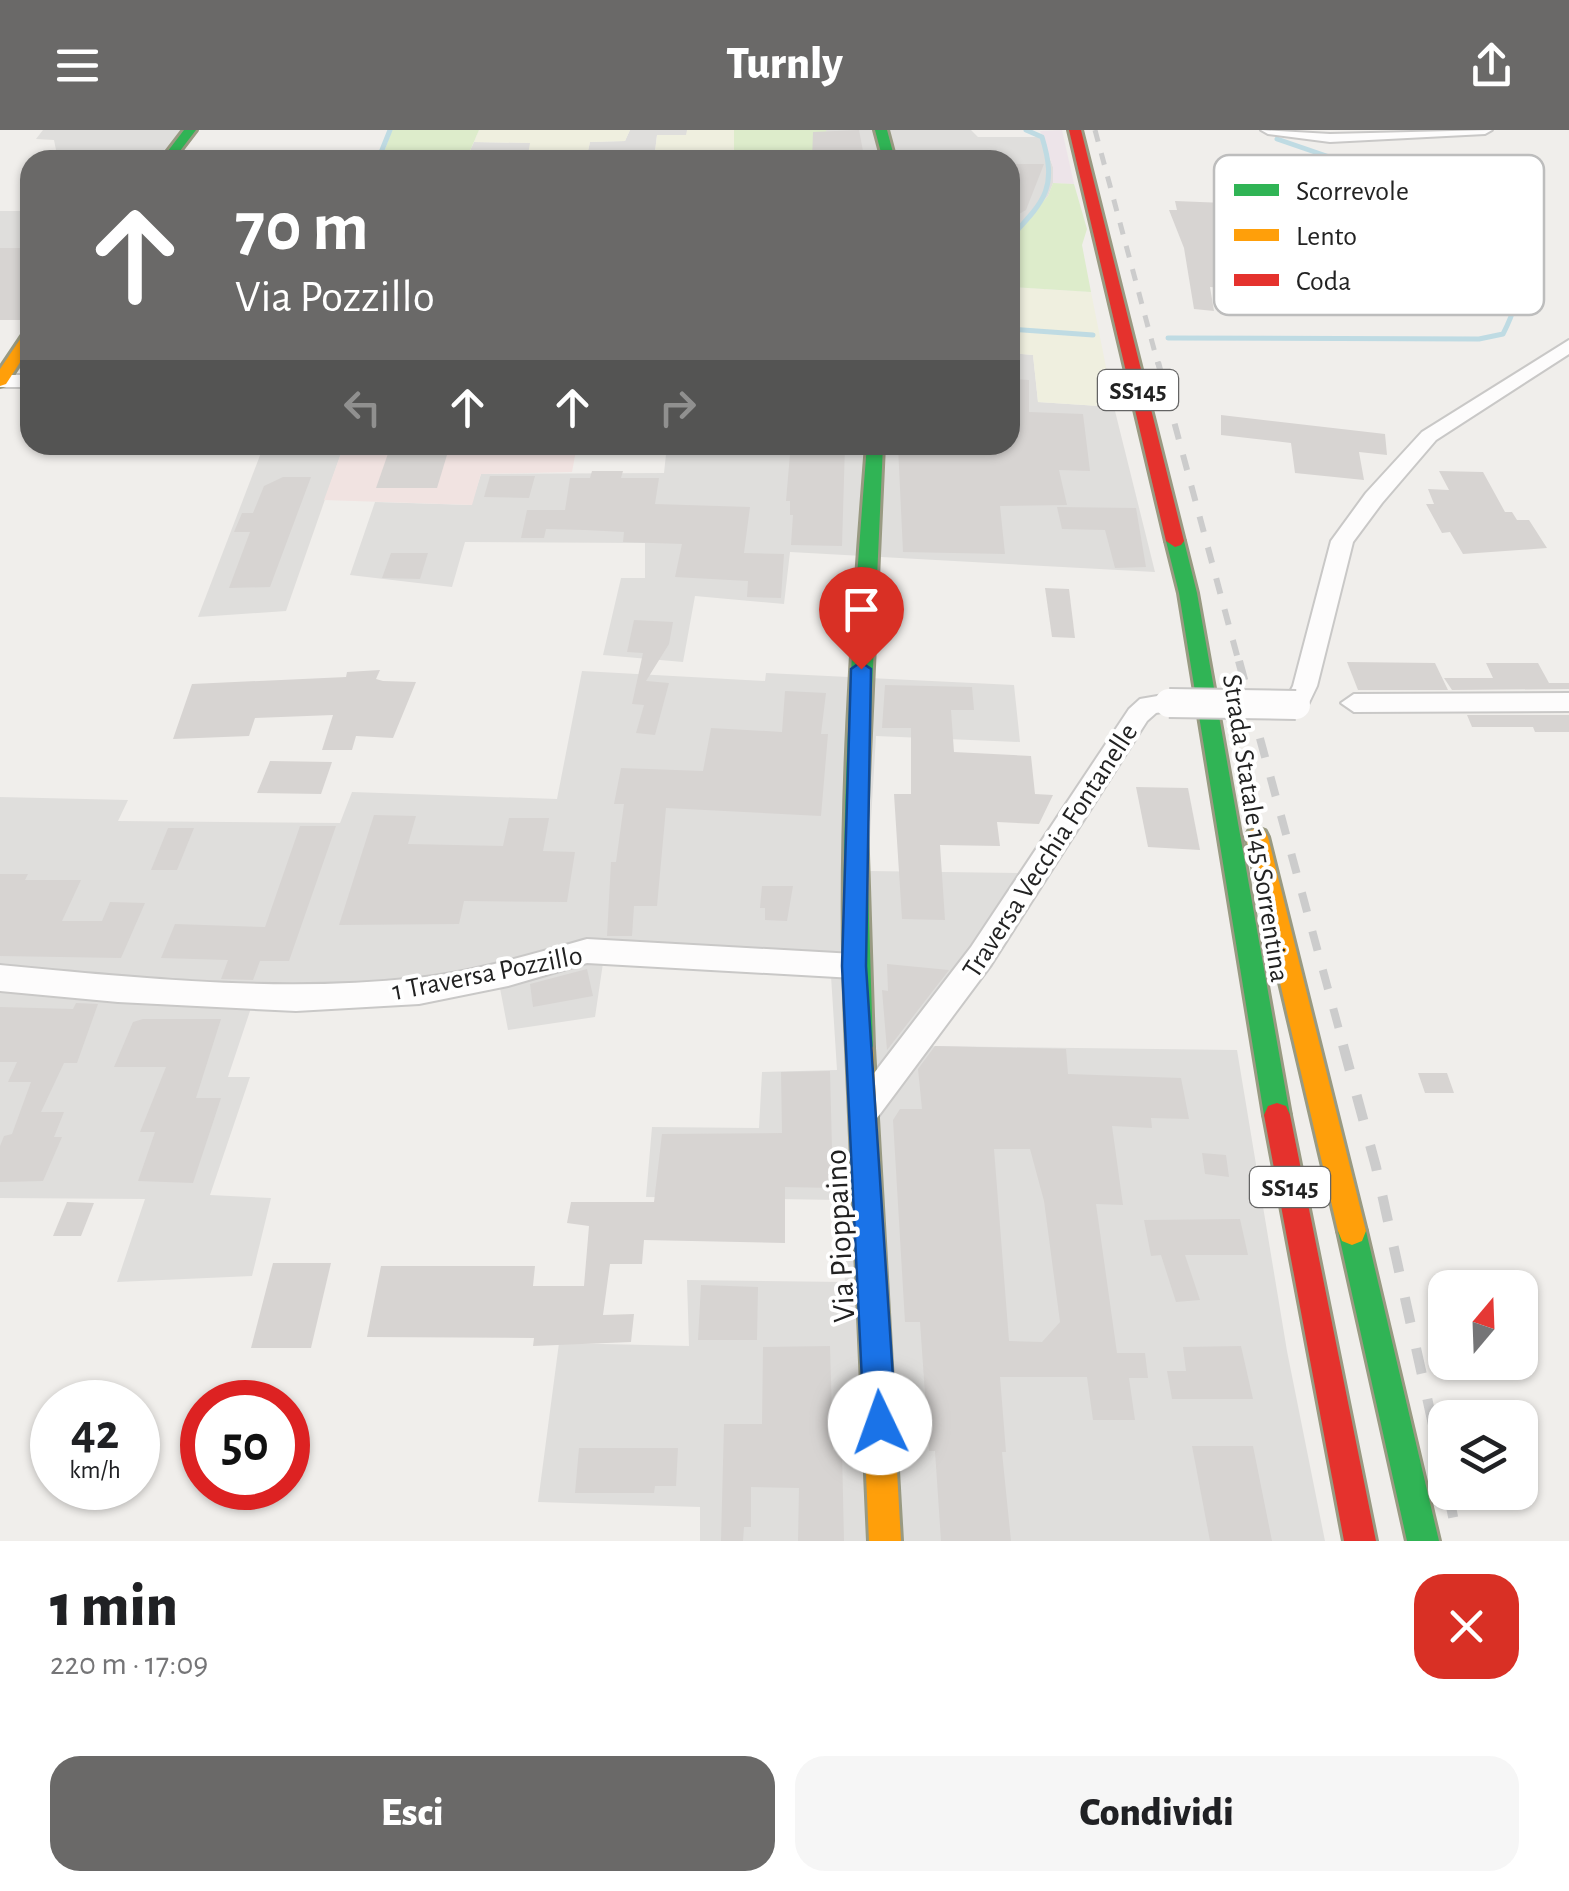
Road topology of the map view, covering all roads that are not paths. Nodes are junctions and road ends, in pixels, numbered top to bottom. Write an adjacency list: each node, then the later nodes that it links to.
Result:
1 (190, 130): 5 (main road)
2 (1075, 130): 10 (main road, Strada Statale 145 Sorrentina / SS145)
3 (1268, 130): 4 (street)
4 (1485, 130)
5 (175, 150)
6 (1569, 346): 15 (street, Traversa Vecchia Fontanelle, bridge)
7 (20, 350): 8 (main road)
8 (0, 381)
9 (874, 455): 13 (main road, Via Pioppaino)
10 (1197, 650): 17 (main road, Strada Statale 145 Sorrentina / SS145); 18 (main road)
11 (1569, 702): 12 (street)
12 (1354, 703)
13 (854, 966): 14 (street, 1 Traversa Pozzillo); 15 (main road, Via Pioppaino)
14 (0, 978)
15 (865, 1109): 16 (main road, Via Pioppaino)
16 (885, 1541)
17 (1360, 1541)
18 (1423, 1541)

